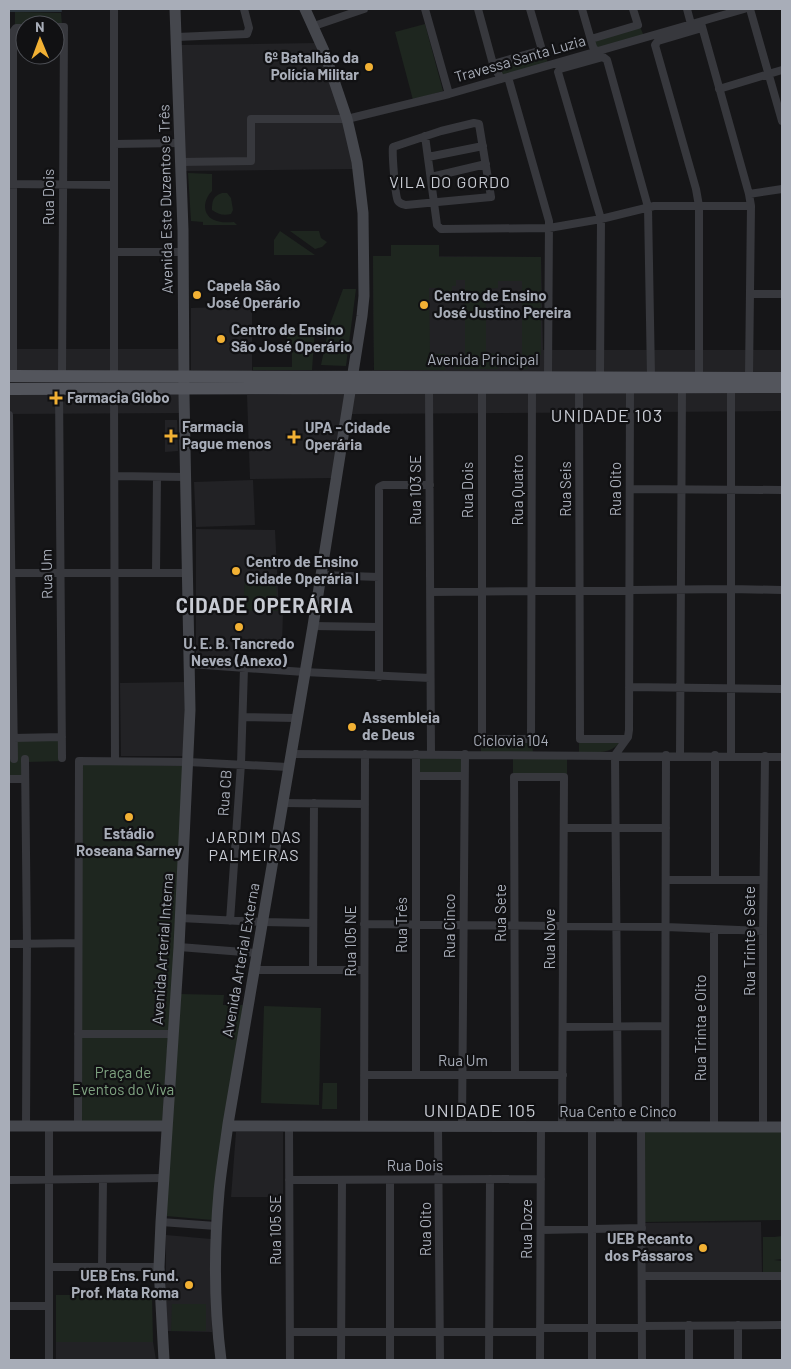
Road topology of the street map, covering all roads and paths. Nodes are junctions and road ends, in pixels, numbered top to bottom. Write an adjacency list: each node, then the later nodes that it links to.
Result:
1 (114, 9): 35 (street)
2 (175, 9): 19 (main road, Avenida Este Duzentos e Três)
3 (244, 9): 19 (street)
4 (305, 9): 17 (main road, Avenida Arterial Externa)
5 (364, 9): 17 (street)
6 (425, 9): 30 (street)
7 (478, 9): 23 (street)
8 (530, 9): 23 (street)
9 (582, 9): 21 (street)
10 (633, 9): 15 (street)
11 (687, 9): 14 (street)
12 (743, 9): 16 (street)
13 (750, 9): 27 (street)
14 (691, 24): 16 (street, Travessa Santa Luzia); 20 (street, Travessa Santa Luzia)
15 (638, 25): 20 (street); 21 (street)
16 (701, 25): 29 (street); 47 (street)
17 (314, 26): 31 (main road, Avenida Arterial Externa)
18 (15, 28): 41 (street)
19 (177, 37): 34 (main road, Avenida Este Duzentos e Três)
20 (642, 38): 22 (street, Travessa Santa Luzia)
21 (590, 39): 22 (street)
22 (598, 54): 25 (street, Travessa Santa Luzia); 25 (street); 49 (street)
23 (494, 64): 28 (street)
24 (64, 65): 42 (street, Rua Dois)
25 (559, 66): 28 (street, Travessa Santa Luzia); 50 (street)
26 (782, 70): 27 (street)
27 (769, 74): 29 (street); 32 (street)
28 (505, 78): 30 (street, Travessa Santa Luzia); 51 (street)
29 (719, 88): 45 (street)
30 (449, 94): 31 (street, Travessa Santa Luzia)
31 (347, 119): 38 (street, Travessa Santa Luzia); 67 (main road, Avenida Arterial Externa)
32 (782, 121)
33 (425, 136): 36 (street); 37 (street); 46 (street)
34 (179, 143): 35 (street); 38 (main road, Avenida Este Duzentos e Três)
35 (114, 144): 43 (street)
36 (483, 146): 37 (street); 39 (street)
37 (428, 157): 40 (street)
38 (180, 162): 53 (main road, Avenida Este Duzentos e Três)
39 (486, 164): 40 (street); 46 (street)
40 (430, 177): 46 (street)
41 (11, 184): 42 (street); 64 (street)
42 (63, 185): 43 (street); 56 (street, Rua Dois)
43 (114, 185): 52 (street)
44 (782, 189): 45 (street)
45 (749, 194): 48 (street)
46 (434, 202): 51 (street)
47 (699, 206): 48 (street); 49 (street); 61 (street)
48 (750, 206): 54 (street)
49 (648, 207): 50 (street); 60 (street)
50 (601, 219): 51 (street); 59 (street)
51 (549, 228): 58 (street)
52 (114, 252): 53 (street); 65 (street)
53 (183, 252): 66 (main road, Avenida Este Duzentos e Três)
54 (750, 294): 55 (street); 62 (street)
55 (782, 294)
56 (62, 376): 64 (main road); 65 (main road)
57 (507, 376): 58 (main road, Avenida Principal); 67 (main road, Avenida Principal); 72 (main road)
58 (548, 376): 59 (main road, Avenida Principal)
59 (600, 376): 60 (main road, Avenida Principal); 74 (main road)
60 (651, 376): 61 (main road, Avenida Principal)
61 (699, 376): 62 (main road, Avenida Principal)
62 (749, 376): 63 (main road, Avenida Principal)
63 (782, 378)
64 (10, 380): 76 (main road)
65 (114, 382): 66 (main road); 76 (main road); 78 (street)
66 (184, 382): 67 (main road, Avenida Principal); 67 (main road); 80 (main road, Avenida Arterial Interna)
67 (351, 382): 71 (main road, Avenida Principal); 91 (main road, Avenida Arterial Externa)
68 (682, 387): 69 (main road, Avenida Principal); 75 (main road, Avenida Principal); 83 (street)
69 (731, 387): 70 (main road, Avenida Principal); 84 (street)
70 (782, 387)
71 (430, 388): 72 (main road, Avenida Principal); 81 (street, Rua 103 SE)
72 (482, 388): 73 (main road, Avenida Principal); 100 (street, Rua Dois)
73 (532, 388): 74 (main road, Avenida Principal); 97 (street, Rua Quatro)
74 (574, 388): 75 (main road, Avenida Principal); 98 (street, Rua Seis)
75 (630, 388): 82 (street, Rua Oito)
76 (58, 389): 87 (street, Rua Um)
77 (9, 415): 86 (street)
78 (115, 476): 79 (street); 88 (street)
79 (157, 477): 80 (street); 89 (street)
80 (186, 477): 90 (main road, Avenida Arterial Interna)
81 (430, 485): 92 (street); 99 (street, Rua 103 SE)
82 (630, 489): 83 (street); 94 (street, Rua Oito)
83 (682, 489): 84 (street); 95 (street)
84 (731, 490): 85 (street); 93 (street)
85 (782, 490)
86 (10, 573): 87 (street); 115 (street)
87 (60, 573): 88 (street); 114 (street, Rua Um)
88 (115, 573): 89 (street); 133 (street)
89 (156, 573): 90 (street)
90 (188, 573): 103 (main road, Avenida Arterial Interna)
91 (321, 575): 92 (street); 101 (main road, Avenida Arterial Externa)
92 (379, 577): 102 (street)
93 (731, 589): 95 (street); 96 (street); 110 (street)
94 (630, 590): 95 (street); 98 (street); 108 (street, Rua Oito)
95 (681, 590): 109 (street)
96 (782, 590)
97 (531, 591): 98 (street); 100 (street); 116 (street, Rua Quatro)
98 (580, 591): 117 (street, Rua Seis)
99 (430, 592): 100 (street); 107 (street, Rua 103 SE)
100 (482, 592): 116 (street, Rua Dois)
101 (313, 626): 102 (street); 105 (main road, Avenida Arterial Externa)
102 (379, 627): 106 (street)
103 (190, 664): 104 (street); 134 (main road, Avenida Arterial Interna)
104 (244, 668): 105 (street); 112 (street, Rua CB)
105 (304, 672): 106 (street); 113 (main road, Avenida Arterial Externa)
106 (379, 676): 107 (street)
107 (430, 678): 121 (street, Rua 103 SE)
108 (629, 687): 109 (street); 117 (street, Rua Oito)
109 (681, 688): 110 (street); 125 (street)
110 (731, 688): 111 (street); 127 (street)
111 (782, 689)
112 (242, 717): 113 (street); 135 (street, Rua CB)
113 (296, 718): 118 (main road, Avenida Arterial Externa)
114 (62, 737): 115 (street); 131 (street, Rua Um)
115 (13, 738): 132 (street)
116 (507, 739)
117 (626, 739): 123 (street, Rua Oito)
118 (290, 754): 119 (street, Ciclovia 104); 136 (main road, Avenida Arterial Externa)
119 (364, 754): 120 (street, Ciclovia 104); 144 (street, Rua 105 NE)
120 (416, 754): 121 (street, Ciclovia 104); 137 (street, Rua Três)
121 (430, 754): 122 (street, Ciclovia 104)
122 (464, 754): 123 (street, Ciclovia 104); 138 (street, Rua Cinco)
123 (616, 755): 124 (street, Ciclovia 104); 146 (street)
124 (666, 755): 125 (street, Ciclovia 104); 147 (street)
125 (680, 755): 126 (street, Ciclovia 104)
126 (716, 755): 127 (street, Ciclovia 104); 149 (street)
127 (732, 755): 128 (street, Ciclovia 104)
128 (765, 756): 129 (street, Ciclovia 104); 150 (street, Rua Trinte e Sete)
129 (782, 756)
130 (25, 758): 141 (street)
131 (62, 758)
132 (14, 759)
133 (115, 761): 134 (street); 164 (street)
134 (188, 762): 135 (street); 151 (main road, Avenida Arterial Interna)
135 (241, 764): 136 (street); 152 (street, Rua CB)
136 (288, 767): 142 (main road, Avenida Arterial Externa)
137 (416, 776): 138 (street); 156 (street, Rua Três)
138 (464, 776): 157 (street, Rua Cinco)
139 (539, 776): 145 (street, Rua Nove); 158 (street, Rua Sete)
140 (9, 779): 141 (street)
141 (25, 779): 166 (street)
142 (282, 803): 143 (street); 153 (main road, Avenida Arterial Externa)
143 (314, 803): 144 (street); 154 (street)
144 (364, 804): 155 (street, Rua 105 NE)
145 (564, 828): 146 (street); 159 (street, Rua Nove)
146 (616, 828): 147 (street); 160 (street)
147 (666, 828): 148 (street)
148 (666, 880): 149 (street); 161 (street)
149 (715, 880): 150 (street)
150 (763, 880): 163 (street, Rua Trinte e Sete)
151 (180, 918): 152 (street); 167 (main road, Avenida Arterial Interna)
152 (230, 921): 153 (street)
153 (263, 922): 154 (street); 168 (main road, Avenida Arterial Externa)
154 (313, 922): 170 (street)
155 (364, 924): 156 (street); 171 (street, Rua 105 NE)
156 (416, 924): 157 (street); 178 (street, Rua Três)
157 (464, 925): 158 (street); 179 (street, Rua Cinco)
158 (515, 925): 159 (street); 180 (street, Rua Sete)
159 (563, 926): 160 (street); 174 (street, Rua Nove)
160 (616, 926): 161 (street); 172 (street)
161 (666, 927): 162 (street); 173 (street)
162 (714, 929): 163 (street); 198 (street, Rua Trinta e Oito)
163 (763, 930): 199 (street, Rua Trinte e Sete)
164 (78, 943): 166 (street); 175 (street)
165 (9, 944): 166 (street)
166 (27, 944): 183 (street)
167 (179, 947): 168 (street); 176 (main road, Avenida Arterial Interna)
168 (257, 953): 169 (main road, Avenida Arterial Externa)
169 (254, 970): 170 (street); 187 (main road, Avenida Arterial Externa)
170 (313, 970): 171 (street)
171 (364, 970): 177 (street, Rua 105 NE)
172 (617, 1026): 173 (street); 174 (street); 195 (street)
173 (665, 1026): 197 (street)
174 (563, 1027): 181 (street, Rua Nove)
175 (78, 1034): 176 (street); 185 (street)
176 (173, 1034): 186 (main road, Avenida Arterial Interna)
177 (364, 1075): 178 (street, Rua Um); 189 (street, Rua 105 NE)
178 (416, 1075): 179 (street, Rua Um)
179 (463, 1075): 180 (street, Rua Um); 191 (street)
180 (515, 1075): 181 (street, Rua Um)
181 (563, 1075): 193 (street, Rua Nove)
182 (9, 1126): 183 (main road)
183 (26, 1126): 184 (main road)
184 (49, 1126): 185 (main road); 206 (street)
185 (78, 1126): 186 (main road)
186 (166, 1126): 201 (main road, Avenida Arterial Interna)
187 (228, 1126): 188 (main road, Rua Cento e Cinco); 212 (main road, Avenida Arterial Externa)
188 (288, 1127): 189 (main road, Rua Cento e Cinco); 207 (street, Rua 105 SE)
189 (364, 1127): 190 (main road, Rua Cento e Cinco)
190 (438, 1127): 191 (main road, Rua Cento e Cinco); 210 (street, Rua Oito)
191 (462, 1127): 192 (main road, Rua Cento e Cinco)
192 (541, 1127): 193 (main road, Rua Cento e Cinco); 204 (street, Rua Doze)
193 (562, 1127): 194 (main road, Rua Cento e Cinco)
194 (592, 1127): 195 (main road, Rua Cento e Cinco); 214 (street)
195 (618, 1127): 196 (main road, Rua Cento e Cinco)
196 (642, 1127): 197 (main road, Rua Cento e Cinco); 213 (street)
197 (665, 1127): 198 (main road, Rua Cento e Cinco)
198 (714, 1127): 199 (main road, Rua Cento e Cinco)
199 (764, 1127): 200 (main road, Rua Cento e Cinco)
200 (782, 1127)
201 (163, 1178): 202 (street); 211 (main road, Avenida Arterial Interna)
202 (103, 1179): 206 (street); 217 (street)
203 (490, 1179): 204 (street, Rua Dois); 210 (street, Rua Dois); 233 (street)
204 (541, 1179): 215 (street, Rua Doze)
205 (9, 1180): 206 (street)
206 (49, 1180): 216 (street)
207 (289, 1180): 208 (street, Rua Dois); 229 (street, Rua 105 SE)
208 (342, 1180): 209 (street, Rua Dois); 230 (street)
209 (390, 1180): 210 (street, Rua Dois); 231 (street)
210 (439, 1180): 232 (street, Rua Oito)
211 (161, 1222): 212 (street); 218 (main road, Avenida Arterial Interna)
212 (216, 1226): 236 (main road, Avenida Arterial Externa)
213 (642, 1228): 214 (street); 219 (street)
214 (592, 1229): 215 (street); 227 (street)
215 (541, 1230): 228 (street, Rua Doze)
216 (49, 1267): 217 (street); 222 (street)
217 (102, 1267): 218 (street)
218 (159, 1267): 235 (main road, Avenida Arterial Interna)
219 (642, 1276): 220 (street); 226 (street)
220 (782, 1276)
221 (9, 1306): 222 (street)
222 (49, 1306): 234 (street)
223 (738, 1325): 224 (street); 225 (street); 246 (street)
224 (782, 1325)
225 (689, 1326): 226 (street); 245 (street)
226 (642, 1327): 227 (street); 244 (street)
227 (592, 1328): 228 (street); 243 (street)
228 (540, 1330): 233 (street); 242 (street, Rua Doze)
229 (290, 1332): 230 (street); 237 (street, Rua 105 SE)
230 (341, 1332): 231 (street); 238 (street)
231 (390, 1332): 232 (street); 239 (street)
232 (440, 1332): 233 (street); 240 (street, Rua Oito)
233 (490, 1332): 241 (street)
234 (50, 1360)
235 (164, 1360)
236 (221, 1360)
237 (290, 1360)
238 (341, 1360)
239 (390, 1360)
240 (440, 1360)
241 (489, 1360)
242 (540, 1360)
243 (592, 1360)
244 (642, 1360)
245 (689, 1360)
246 (738, 1360)

